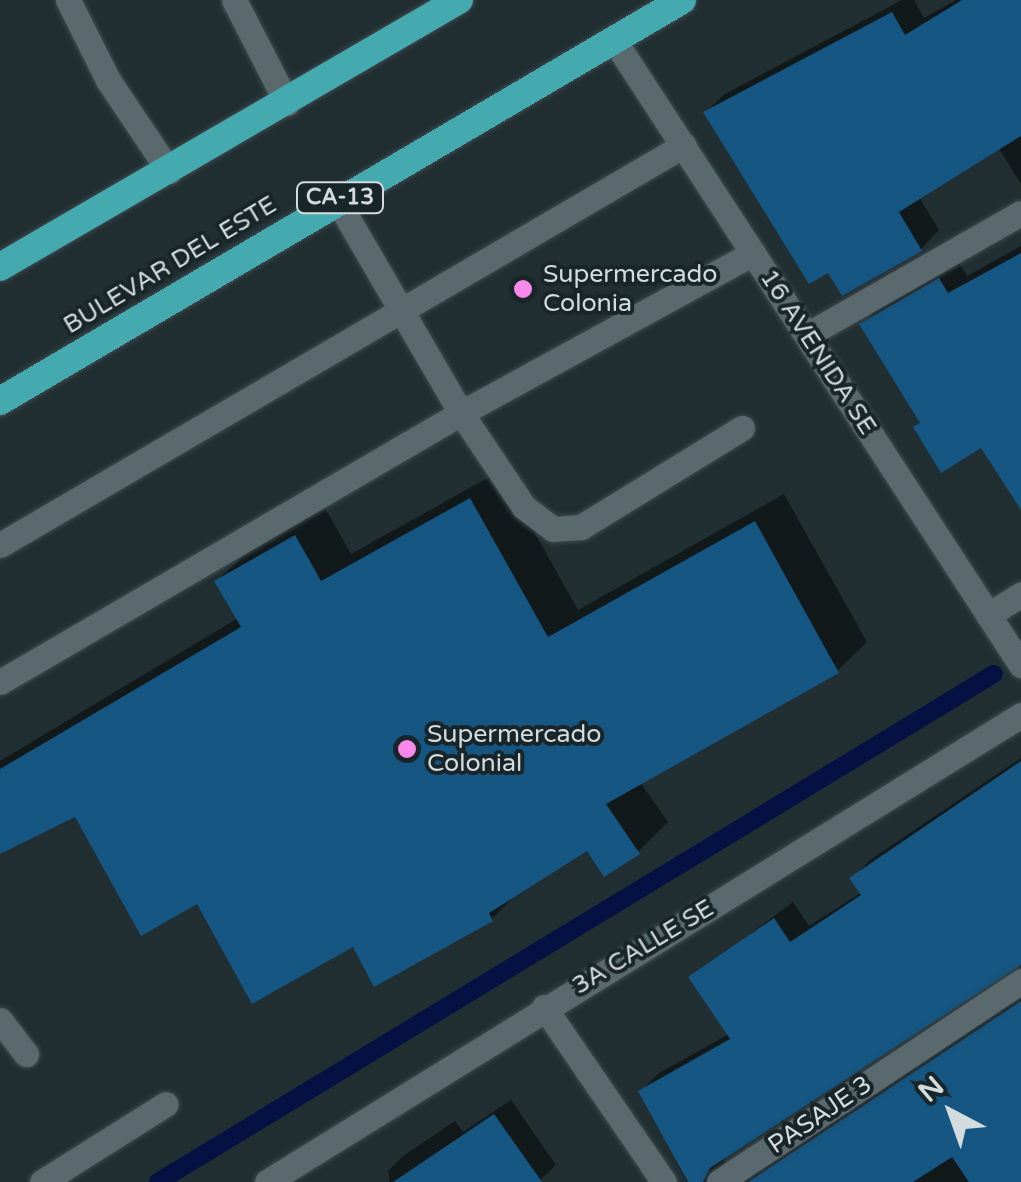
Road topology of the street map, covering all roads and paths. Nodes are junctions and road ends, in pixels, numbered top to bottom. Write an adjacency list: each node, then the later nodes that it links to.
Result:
1 (68, 0): 8 (street)
2 (234, 0): 6 (street)
3 (458, 0): 6 (highway)
4 (682, 0): 5 (highway, BULEVAR DEL ESTE / CA-13)
5 (614, 40): 7 (street, 16 AVENIDA SE); 9 (highway, BULEVAR DEL ESTE / CA-13)
6 (286, 103): 8 (highway)
7 (684, 145): 11 (street, 16 AVENIDA SE); 13 (street)
8 (168, 172): 12 (highway)
9 (337, 200): 13 (street); 15 (highway, BULEVAR DEL ESTE / CA-13)
10 (1021, 213): 14 (street)
11 (753, 253): 14 (street, 16 AVENIDA SE); 16 (street)
12 (0, 267)
13 (402, 312): 16 (street); 18 (street)
14 (807, 336): 20 (street, 16 AVENIDA SE)
15 (0, 402)
16 (461, 413): 17 (street); 22 (street)
17 (742, 428)
18 (0, 545)
19 (1021, 594): 20 (street)
20 (988, 615): 21 (street, 16 AVENIDA SE)
21 (1021, 665)
22 (0, 682)
23 (1021, 716): 25 (street, 3A CALLE SE)
24 (1021, 981): 32 (street, PASAJE 3)
25 (544, 1007): 30 (street, 3A CALLE SE); 31 (street)
26 (0, 1020): 27 (street)
27 (26, 1054)
28 (166, 1104): 29 (street)
29 (42, 1182)
30 (266, 1182)
31 (664, 1182)
32 (719, 1182)

